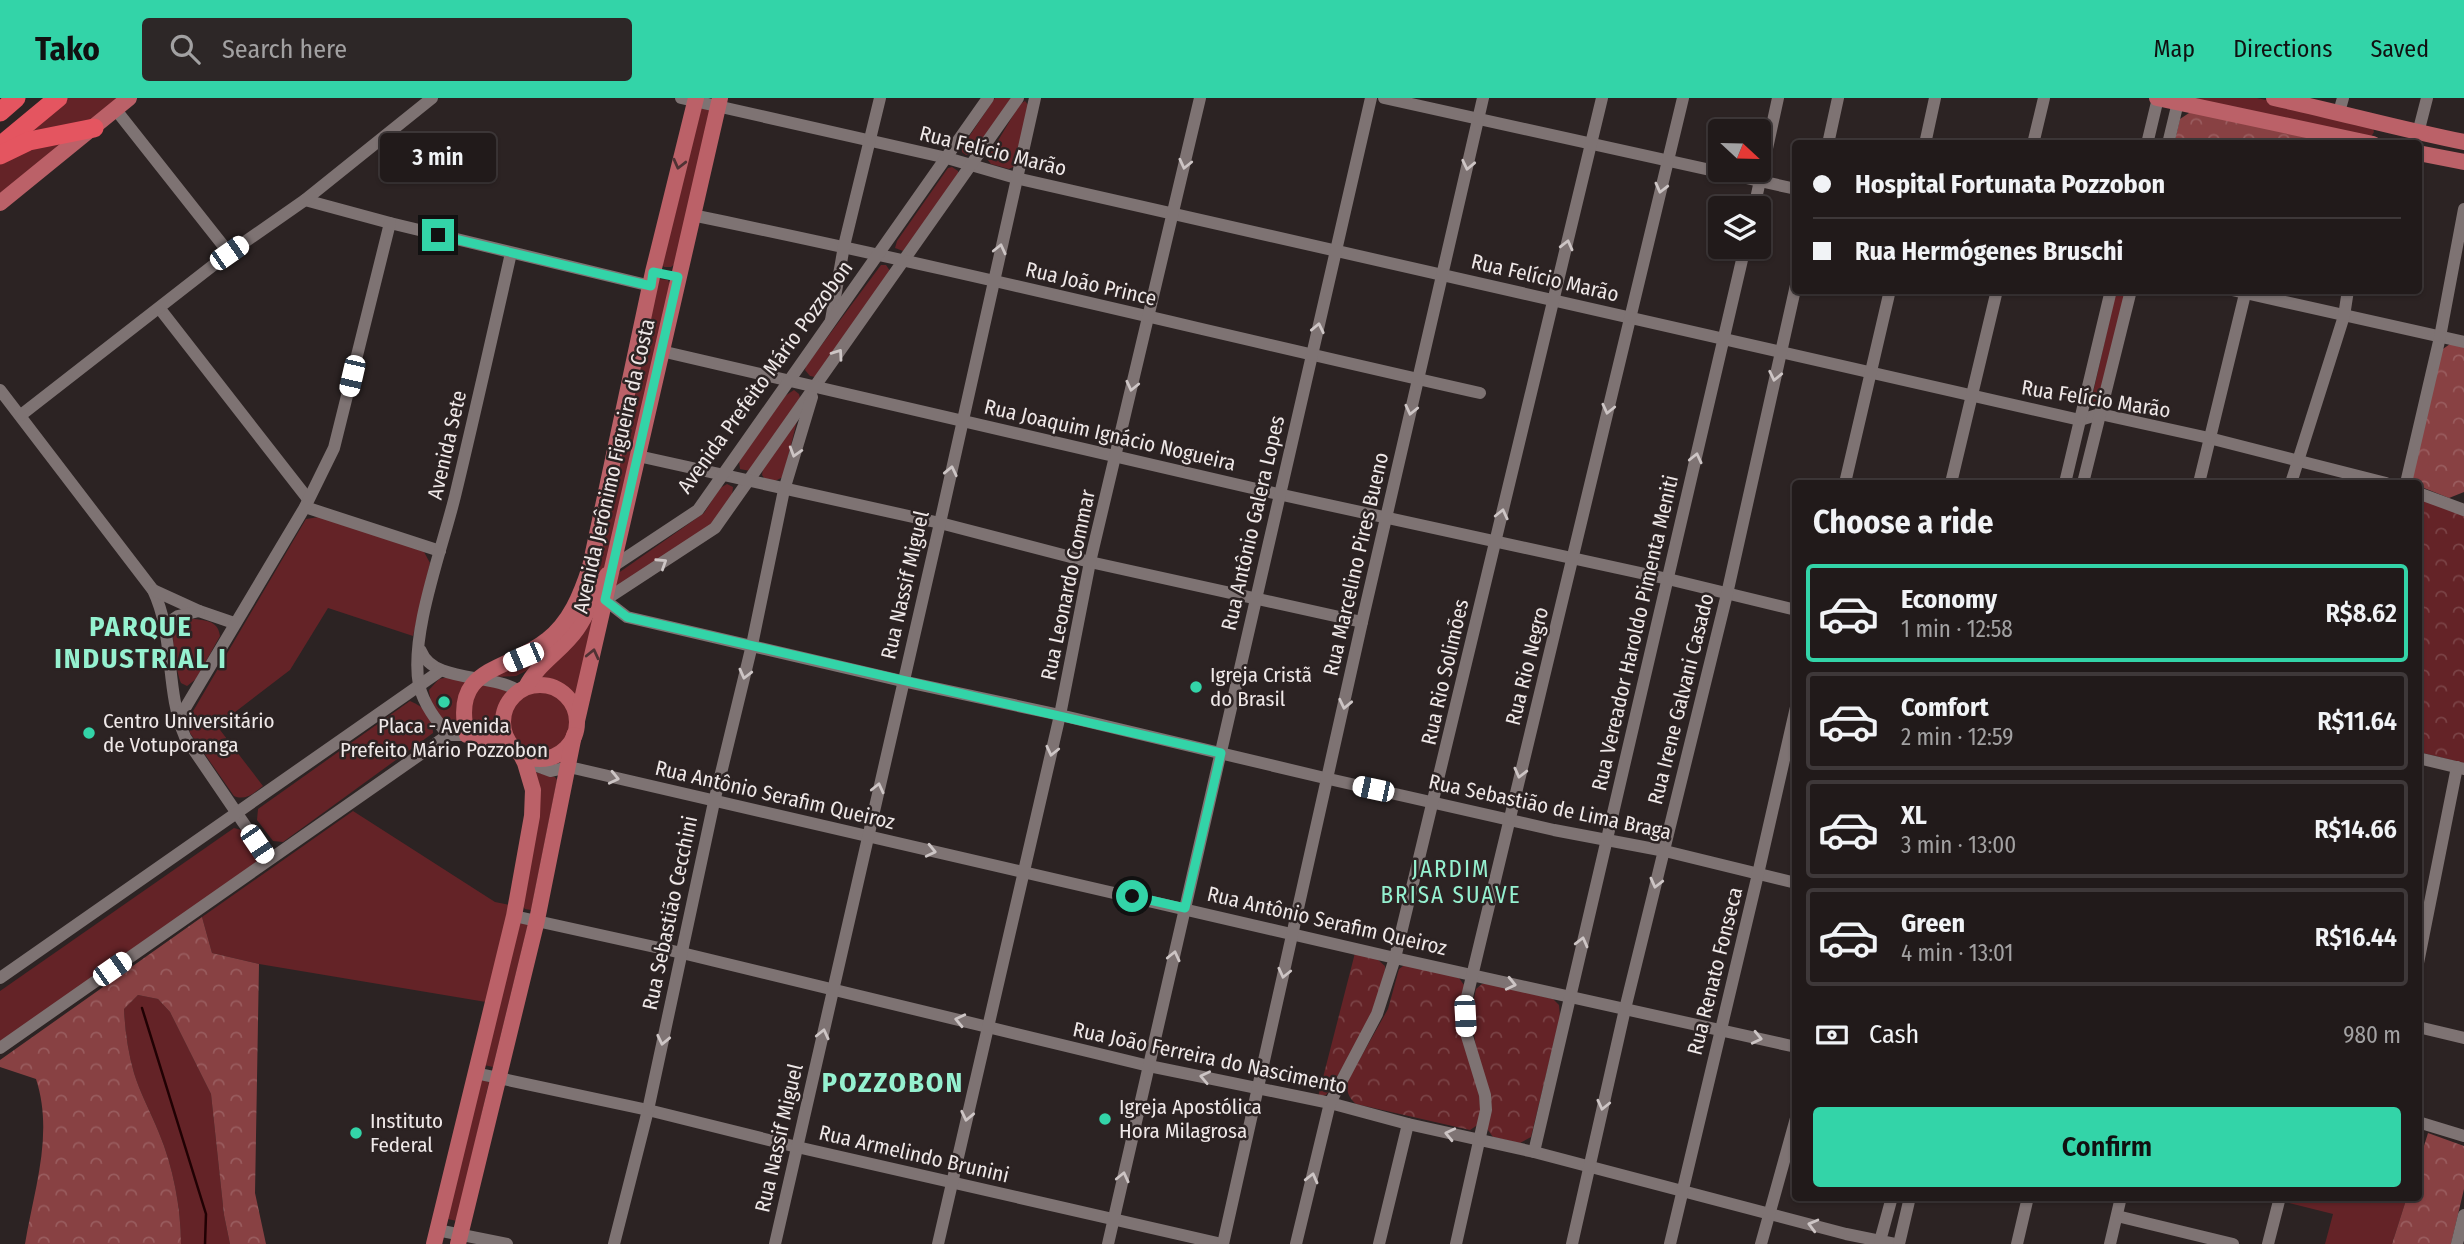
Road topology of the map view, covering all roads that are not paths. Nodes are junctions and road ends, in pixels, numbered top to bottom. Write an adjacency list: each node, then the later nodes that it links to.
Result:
1 (16, 98): 27 (highway)
2 (58, 98): 43 (highway)
3 (129, 98): 26 (main road)
4 (432, 98): 54 (street)
5 (880, 98): 40 (street)
6 (988, 98): 46 (street, Avenida Prefeito Mário Pozzobon)
7 (1018, 98): 49 (street)
8 (1035, 98): 51 (street, Rua Nassif Miguel)
9 (1200, 98): 57 (street, Rua Leonardo Commar, one-way to 57)
10 (1371, 98): 61 (street, Rua Antônio Galera Lopes)
11 (1384, 98): 28 (street)
12 (1483, 98): 28 (street, Rua Marcelino Pires Bueno)
13 (1602, 98): 42 (street, Rua Rio Solimões)
14 (1683, 98): 47 (street, Rua Rio Negro)
15 (1778, 98): 31 (street)
16 (1838, 98): 33 (street)
17 (1935, 98): 34 (street)
18 (2044, 98): 35 (street)
19 (2157, 98): 23 (main road); 36 (street)
20 (2274, 98): 25 (main road)
21 (2427, 98): 32 (street)
22 (690, 99): 24 (street, Rua Felício Marão); 69 (main road, Avenida Jerônimo Figueira da Costa, one-way to 69)
23 (2179, 100): 37 (street); 38 (main road)
24 (719, 103): 40 (street, Rua Felício Marão); 58 (main road, Avenida Jerônimo Figueira da Costa)
25 (2341, 105): 29 (main road)
26 (116, 110): 30 (main road); 62 (street)
27 (0, 112)
28 (1479, 118): 42 (street); 67 (street, Rua Marcelino Pires Bueno, one-way to 67)
29 (2381, 125): 32 (main road); 39 (street)
30 (94, 128): 45 (highway); 55 (main road)
31 (1771, 132)
32 (2418, 133): 41 (main road)
33 (1829, 140)
34 (1927, 140)
35 (2034, 140)
36 (2148, 140)
37 (2169, 140)
38 (2356, 140)
39 (2375, 140)
40 (869, 142): 46 (street, Rua Felício Marão); 60 (street)
41 (2464, 142)
42 (1593, 143): 47 (street); 79 (street, Rua Rio Solimões, one-way to 42)
43 (0, 146)
44 (2422, 154): 48 (main road)
45 (0, 155)
46 (947, 158): 49 (street, Rua Felício Marão); 64 (street, Avenida Prefeito Mário Pozzobon)
47 (1668, 161): 50 (street); 82 (street, Rua Rio Negro, one-way to 82)
48 (2464, 162)
49 (972, 165): 51 (street, Rua Felício Marão); 66 (street)
50 (1708, 170)
51 (1016, 178): 57 (street, Rua Felício Marão); 70 (street, Rua Nassif Miguel, one-way to 51)
52 (1765, 182): 53 (street)
53 (1792, 188)
54 (305, 200): 59 (street); 62 (street)
55 (0, 203)
56 (2464, 209): 85 (street)
57 (1173, 213): 61 (street, Rua Felício Marão); 83 (street, Rua Leonardo Commar)
58 (692, 215): 60 (street, Rua João Prince); 68 (main road, Avenida Jerônimo Figueira da Costa)
59 (390, 223): 63 (street); 119 (street)
60 (844, 246): 64 (street, Rua João Prince); 84 (street)
61 (1335, 249): 67 (street, Rua Felício Marão); 90 (street, Rua Antônio Galera Lopes, one-way to 61)
62 (229, 253): 80 (street)
63 (511, 253): 69 (street); 124 (street, Avenida Sete)
64 (879, 253): 66 (street, Rua João Prince); 84 (street, Avenida Prefeito Mário Pozzobon)
65 (1742, 259): 86 (street, Rua Vereador Haroldo Pimenta Meniti)
66 (904, 260): 70 (street, Rua João Prince); 94 (street, one-way to 66)
67 (1444, 275): 79 (street, Rua Felício Marão); 92 (street, Rua Marcelino Pires Bueno)
68 (678, 277): 69 (main road); 88 (main road, Avenida Jerônimo Figueira da Costa)
69 (652, 279): 141 (main road, Avenida Jerônimo Figueira da Costa)
70 (993, 281): 83 (street, Rua João Prince); 101 (street, Rua Nassif Miguel)
71 (1794, 294): 89 (street, Rua Irene Galvani Casado)
72 (1889, 294): 91 (street)
73 (1996, 294): 97 (street)
74 (2110, 294): 100 (street)
75 (2131, 294): 98 (street)
76 (2238, 294): 102 (street)
77 (2247, 294): 81 (street)
78 (2347, 294): 81 (street)
79 (1553, 301): 82 (street, Rua Felício Marão); 123 (street, Rua Rio Solimões, one-way to 79)
80 (160, 309): 99 (street); 119 (street)
81 (2344, 316): 85 (street); 105 (street)
82 (1629, 317): 86 (street, Rua Felício Marão); 125 (street, Rua Rio Negro, one-way to 125)
83 (1148, 318): 90 (street, Rua João Prince); 104 (street, Rua Leonardo Commar, one-way to 104)
84 (830, 324): 93 (street, Avenida Prefeito Mário Pozzobon)
85 (2440, 337): 87 (street); 114 (street)
86 (1723, 340): 89 (street, Rua Felício Marão); 128 (street, Rua Vereador Haroldo Pimenta Meniti, one-way to 86)
87 (2464, 342)
88 (661, 351): 93 (street, Rua Joaquim Ignácio Nogueira); 103 (main road, Avenida Jerônimo Figueira da Costa)
89 (1780, 352): 91 (street, Rua Felício Marão); 130 (street, Rua Irene Galvani Casado, one-way to 130)
90 (1312, 354): 92 (street, Rua João Prince); 117 (street, Rua Antônio Galera Lopes)
91 (1870, 372): 97 (street, Rua Felício Marão); 107 (street)
92 (1418, 379): 96 (street, Rua João Prince); 121 (street, Rua Marcelino Pires Bueno, one-way to 121)
93 (788, 381): 94 (street, Rua Joaquim Ignácio Nogueira); 106 (street, Avenida Prefeito Mário Pozzobon)
94 (815, 387): 101 (street, Rua Joaquim Ignácio Nogueira); 115 (street); 116 (street, Rua Sebastião Cecchini, one-way to 116)
95 (0, 390): 99 (street)
96 (1480, 393)
97 (1972, 396): 100 (street, Rua Felício Marão); 108 (street)
98 (2100, 414): 100 (street, Rua Felício Marão); 102 (street, Rua Felício Marão); 110 (street)
99 (21, 415): 129 (street)
100 (2080, 420): 109 (street)
101 (962, 421): 104 (street, Rua Joaquim Ignácio Nogueira); 122 (street, Rua Nassif Miguel, one-way to 101)
102 (2209, 438): 105 (street, Rua Felício Marão); 111 (street)
103 (638, 456): 106 (street); 127 (main road, Avenida Jerônimo Figueira da Costa)
104 (1116, 456): 117 (street, Rua Joaquim Ignácio Nogueira); 126 (street, Rua Leonardo Commar)
105 (2298, 461): 112 (street); 113 (street, Rua Felício Marão)
106 (723, 476): 115 (street); 127 (street, Avenida Prefeito Mário Pozzobon)
107 (1846, 480)
108 (1952, 480)
109 (2066, 480)
110 (2084, 480)
111 (2200, 480)
112 (2292, 480)
113 (2374, 480)
114 (2407, 480)
115 (749, 481): 116 (street); 132 (street, one-way to 115)
116 (784, 490): 122 (street); 139 (street, Rua Sebastião Cecchini)
117 (1279, 494): 121 (street, Rua Joaquim Ignácio Nogueira); 131 (street, Rua Antônio Galera Lopes)
118 (2422, 494): 120 (street)
119 (307, 503): 124 (street); 136 (street)
120 (2464, 510)
121 (1387, 518): 123 (street, Rua Joaquim Ignácio Nogueira); 135 (street, Rua Marcelino Pires Bueno)
122 (940, 523): 126 (street); 142 (street, Rua Nassif Miguel)
123 (1496, 542): 125 (street, Rua Joaquim Ignácio Nogueira); 158 (street, Rua Rio Solimões)
124 (440, 551): 138 (street, Avenida Sete)
125 (1572, 560): 128 (street, Rua Joaquim Ignácio Nogueira); 160 (street, Rua Rio Negro, one-way to 160)
126 (1090, 562): 131 (street); 145 (street, Rua Leonardo Commar)
127 (612, 567): 132 (main road, Avenida Jerônimo Figueira da Costa); 144 (main road, Avenida Prefeito Mário Pozzobon)
128 (1668, 579): 130 (street, Rua Joaquim Ignácio Nogueira); 162 (street, Rua Vereador Haroldo Pimenta Meniti)
129 (153, 590): 134 (street); 137 (street)
130 (1727, 594): 133 (street, Rua Joaquim Ignácio Nogueira); 163 (street, Rua Irene Galvani Casado)
131 (1256, 597): 135 (street); 152 (street, Rua Antônio Galera Lopes)
132 (605, 600): 139 (street, Rua Sebastião de Lima Braga); 148 (main road, Avenida Jerônimo Figueira da Costa, one-way to 132)
133 (1792, 609)
134 (199, 611): 136 (street); 137 (street)
135 (1362, 622): 156 (street, Rua Marcelino Pires Bueno, one-way to 156)
136 (234, 623): 146 (street)
137 (165, 625): 146 (street)
138 (418, 645): 140 (street); 143 (street, Avenida Sete)
139 (752, 645): 142 (street, Rua Sebastião de Lima Braga); 157 (street, Rua Sebastião Cecchini, one-way to 157)
140 (440, 671): 141 (street); 143 (street)
141 (478, 678): 144 (street); 150 (main road)
142 (902, 681): 145 (street, Rua Sebastião de Lima Braga); 161 (street, Rua Nassif Miguel, one-way to 142)
143 (419, 685): 149 (street); 159 (street)
144 (523, 689): 148 (main road); 151 (main road)
145 (1060, 715): 152 (street, Rua Sebastião de Lima Braga); 165 (street, Rua Leonardo Commar, one-way to 165)
146 (178, 720): 159 (street)
147 (1792, 725): 166 (street, Rua Renato Fonseca)
148 (576, 728): 151 (main road); 154 (main road, Avenida Jerônimo Figueira da Costa)
149 (448, 735): 150 (street); 164 (street)
150 (467, 735): 151 (main road)
151 (519, 751): 154 (street, Rua Antônio Serafim Queiroz); 169 (main road)
152 (1221, 753): 156 (street, Rua Sebastião de Lima Braga); 168 (street, Rua Antônio Galera Lopes)
153 (2422, 759): 155 (street)
154 (569, 767): 157 (street, Rua Antônio Serafim Queiroz, one-way to 157); 170 (main road, Avenida Jerônimo Figueira da Costa)
155 (2460, 768): 172 (street)
156 (1329, 779): 158 (street, Rua Sebastião de Lima Braga); 171 (street, Rua Marcelino Pires Bueno)
157 (714, 802): 161 (street, Rua Antônio Serafim Queiroz); 173 (street, Rua Sebastião Cecchini)
158 (1434, 802): 160 (street, Rua Sebastião de Lima Braga); 174 (street, Rua Rio Solimões)
159 (236, 811): 164 (street); 176 (street)
160 (1509, 820): 162 (street, Rua Sebastião de Lima Braga); 175 (street, Rua Rio Negro)
161 (867, 836): 165 (street, Rua Antônio Serafim Queiroz, one-way to 165); 177 (street, Rua Nassif Miguel)
162 (1607, 841): 163 (street, Rua Sebastião de Lima Braga); 178 (street, Rua Vereador Haroldo Pimenta Meniti, one-way to 162)
163 (1665, 851): 166 (street, Rua Sebastião de Lima Braga); 179 (street, Rua Irene Galvani Casado, one-way to 179)
164 (268, 859): 185 (street)
165 (1024, 872): 168 (street, Rua Antônio Serafim Queiroz); 180 (street, Rua Leonardo Commar)
166 (1758, 874): 167 (street, Rua Sebastião de Lima Braga); 182 (street, Rua Renato Fonseca)
167 (1792, 882)
168 (1185, 908): 171 (street, Rua Antônio Serafim Queiroz); 186 (street, Rua Antônio Galera Lopes, one-way to 168)
169 (514, 916): 170 (street, Rua João Ferreira do Nascimento); 187 (main road)
170 (537, 920): 173 (street, Rua João Ferreira do Nascimento); 188 (main road, Avenida Jerônimo Figueira da Costa)
171 (1293, 933): 174 (street, Rua Antônio Serafim Queiroz); 189 (street, Rua Marcelino Pires Bueno, one-way to 189)
172 (2422, 944)
173 (682, 953): 177 (street, Rua João Ferreira do Nascimento); 191 (street, Rua Sebastião Cecchini, one-way to 191)
174 (1395, 958): 175 (street, Rua Antônio Serafim Queiroz); 190 (street, Rua Rio Solimões)
175 (1472, 975): 178 (street, Rua Antônio Serafim Queiroz, one-way to 178); 196 (street, Rua Rio Negro)
176 (0, 978)
177 (833, 990): 180 (street, Rua João Ferreira do Nascimento, one-way to 177); 197 (street, Rua Nassif Miguel, one-way to 177)
178 (1569, 997): 179 (street, Rua Antônio Serafim Queiroz); 198 (street, Rua Vereador Haroldo Pimenta Meniti)
179 (1625, 1009): 182 (street, Rua Antônio Serafim Queiroz); 199 (street, Rua Irene Galvani Casado, one-way to 199)
180 (987, 1027): 186 (street, Rua João Ferreira do Nascimento); 200 (street, Rua Leonardo Commar, one-way to 200)
181 (2422, 1028): 183 (street)
182 (1721, 1030): 184 (street, Rua Antônio Serafim Queiroz, one-way to 184); 201 (street, Rua Renato Fonseca)
183 (2464, 1038)
184 (1792, 1046)
185 (0, 1048)
186 (1149, 1066): 189 (street, Rua João Ferreira do Nascimento, one-way to 186); 210 (street, Rua Antônio Galera Lopes, one-way to 186)
187 (475, 1073): 188 (street, Rua Armelindo Brunini); 211 (main road)
188 (498, 1077): 191 (street, Rua Armelindo Brunini); 212 (main road, Avenida Jerônimo Figueira da Costa)
189 (1258, 1088): 190 (street, Rua João Ferreira do Nascimento); 220 (street, Rua Marcelino Pires Bueno)
190 (1330, 1103): 193 (street, Rua João Ferreira do Nascimento); 221 (street, Rua Rio Solimões, one-way to 190)
191 (648, 1110): 197 (street, Rua Armelindo Brunini); 216 (street, Rua Sebastião Cecchini)
192 (2422, 1123): 195 (street)
193 (1408, 1124): 196 (street, Rua João Ferreira do Nascimento, one-way to 193); 222 (street)
194 (1792, 1132): 207 (street)
195 (2464, 1136)
196 (1479, 1140): 198 (street, Rua João Ferreira do Nascimento); 223 (street, Rua Rio Negro)
197 (797, 1147): 200 (street, Rua Armelindo Brunini); 217 (street, Rua Nassif Miguel)
198 (1534, 1152): 199 (street, Rua João Ferreira do Nascimento)
199 (1588, 1168): 201 (street, Rua João Ferreira do Nascimento); 224 (street, Rua Irene Galvani Casado)
200 (953, 1182): 210 (street, Rua Armelindo Brunini); 218 (street, Rua Leonardo Commar)
201 (1682, 1192): 207 (street, Rua João Ferreira do Nascimento); 225 (street, Rua Renato Fonseca)
202 (1891, 1201): 214 (street)
203 (1909, 1201): 227 (street)
204 (2027, 1201): 228 (street)
205 (2120, 1201): 209 (street)
206 (2279, 1201): 231 (street)
207 (1768, 1213): 213 (street, Rua João Ferreira do Nascimento, one-way to 207); 226 (street)
208 (2464, 1215): 232 (street)
209 (2117, 1216): 229 (street); 230 (street)
210 (1114, 1219): 219 (street, Rua Antônio Galera Lopes); 220 (street, Rua Armelindo Brunini)
211 (435, 1237): 212 (street)
212 (459, 1239): 215 (street)
213 (1845, 1239): 214 (street, Rua João Ferreira do Nascimento)
214 (1880, 1241): 227 (street, Rua João Ferreira do Nascimento)
215 (507, 1244)
216 (614, 1244)
217 (775, 1244)
218 (938, 1244)
219 (1108, 1244)
220 (1223, 1244)
221 (1296, 1244)
222 (1379, 1244)
223 (1456, 1244)
224 (1572, 1244)
225 (1670, 1244)
226 (1761, 1244)
227 (1897, 1244)
228 (2017, 1244)
229 (2110, 1244)
230 (2233, 1244)
231 (2268, 1244)
232 (2457, 1244)

